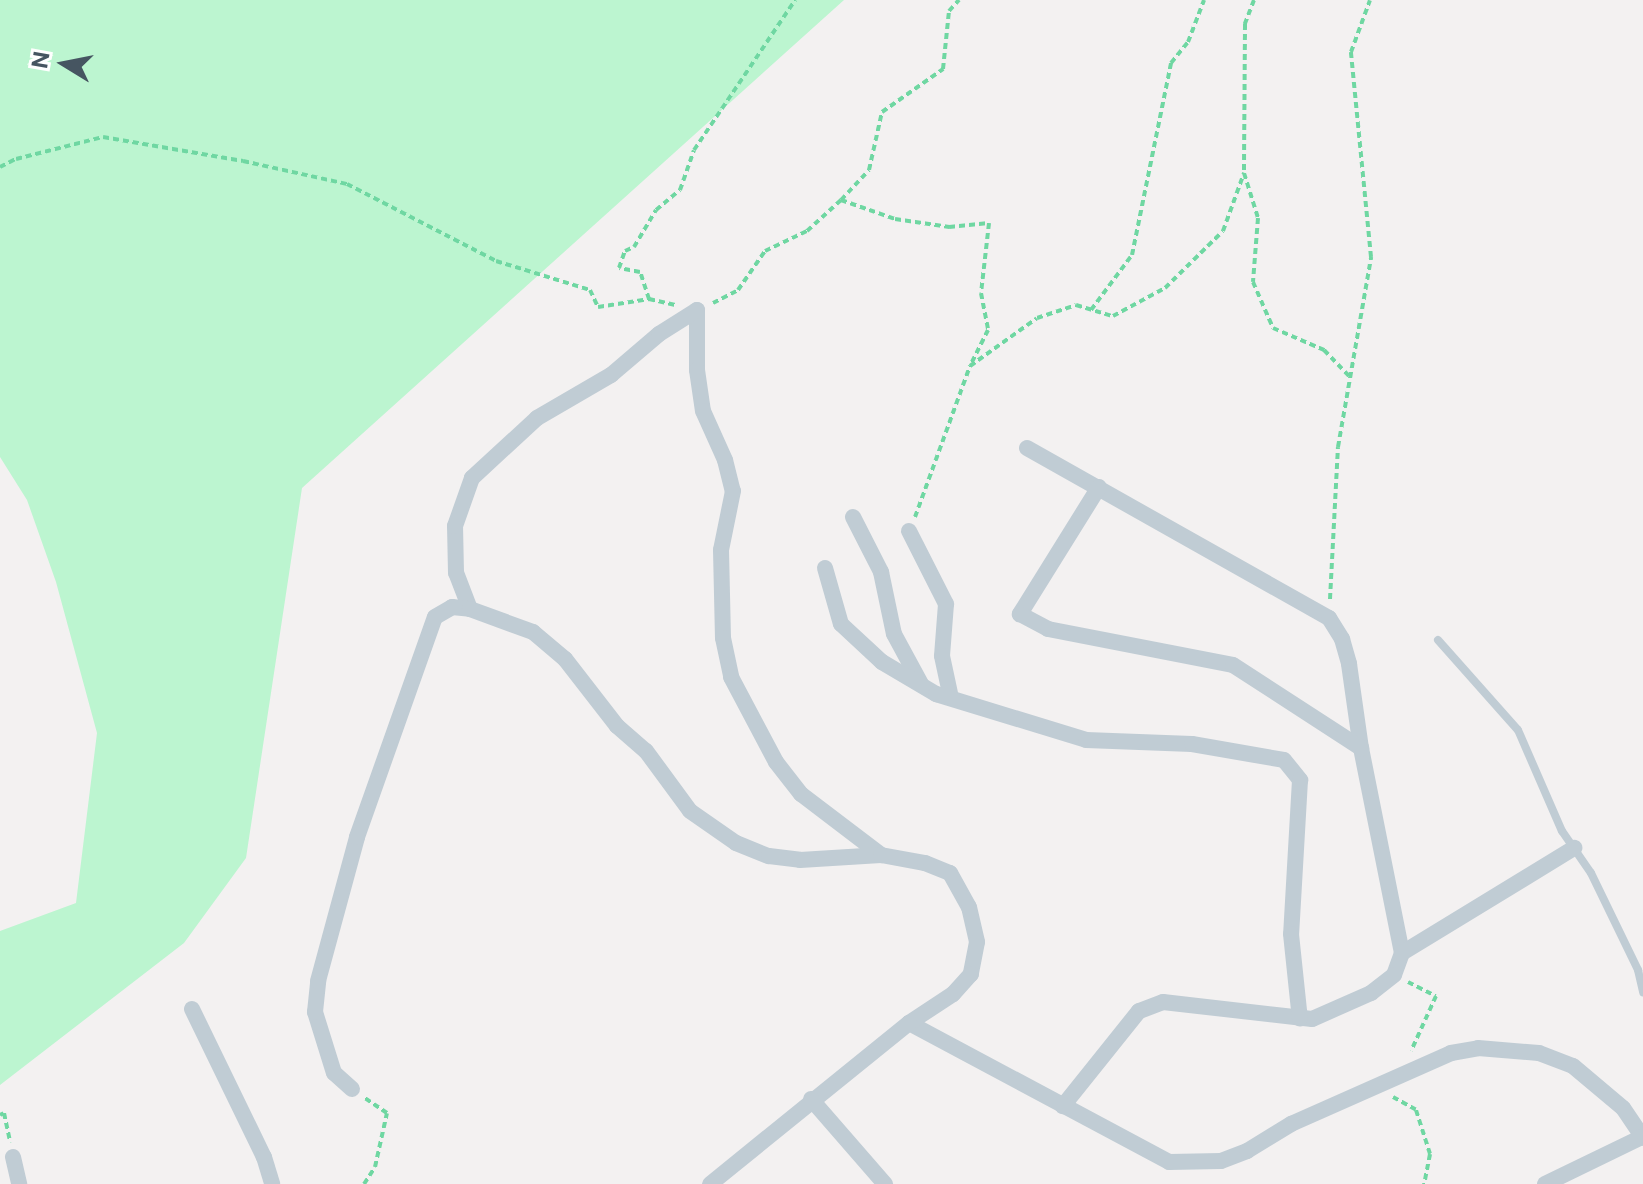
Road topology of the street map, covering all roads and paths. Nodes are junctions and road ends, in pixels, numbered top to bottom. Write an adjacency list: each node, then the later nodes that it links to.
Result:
1 (795, 0): 9 (path)
2 (959, 0): 8 (path)
3 (1204, 0): 11 (path)
4 (1254, 0): 7 (path)
5 (1370, 0): 13 (path)
6 (0, 167): 9 (path)
7 (1244, 173): 11 (path); 13 (path)
8 (841, 200): 10 (path); 12 (path)
9 (649, 299): 10 (path)
10 (697, 310): 19 (street); 26 (street)
11 (1091, 310): 12 (path)
12 (970, 366): 17 (path)
13 (1351, 378): 20 (path)
14 (1027, 448): 15 (street)
15 (1099, 487): 20 (street); 24 (street)
16 (853, 517): 22 (street)
17 (909, 531): 23 (street)
18 (825, 568): 22 (street)
19 (470, 609): 26 (street); 35 (street)
20 (1329, 618): 24 (street)
21 (1438, 640): 25 (lane)
22 (922, 686): 23 (street)
23 (951, 698): 31 (street)
24 (1361, 748): 27 (street)
25 (1574, 848): 27 (street); 29 (lane)
26 (881, 855): 32 (street)
27 (1402, 953): 28 (street)
28 (1394, 975): 31 (street); 33 (path)
29 (1643, 992)
30 (192, 1009): 42 (street)
31 (1300, 1019): 37 (street)
32 (909, 1023): 36 (street); 37 (street)
33 (1400, 1075): 34 (street); 39 (street)
34 (1374, 1087): 37 (street); 46 (path)
35 (352, 1089): 43 (path)
36 (811, 1099): 44 (street); 45 (street)
37 (1063, 1106)
38 (0, 1115): 40 (path)
39 (1643, 1137): 47 (street)
40 (13, 1157): 41 (street)
41 (19, 1184)
42 (272, 1184)
43 (364, 1184)
44 (710, 1184)
45 (885, 1184)
46 (1424, 1184)
47 (1545, 1184)

